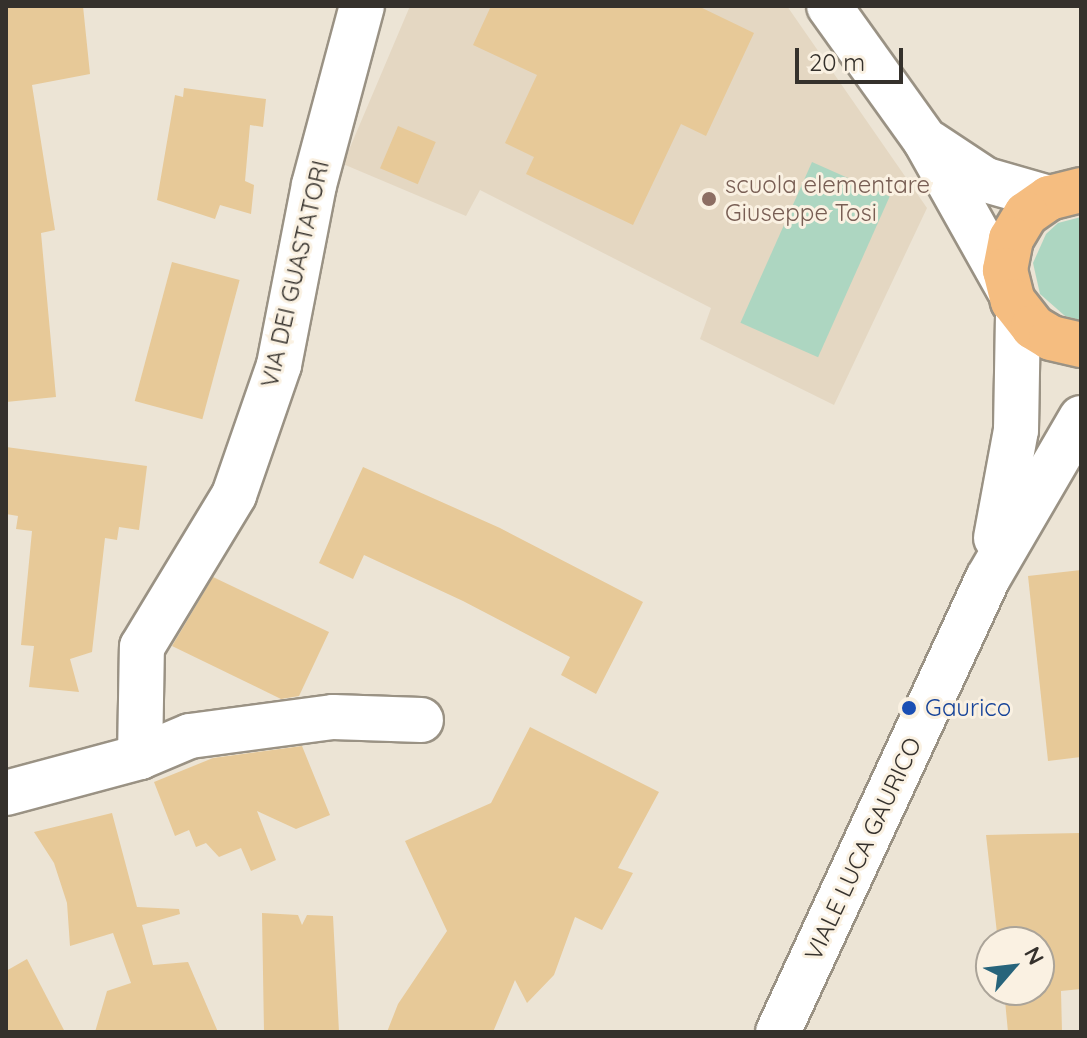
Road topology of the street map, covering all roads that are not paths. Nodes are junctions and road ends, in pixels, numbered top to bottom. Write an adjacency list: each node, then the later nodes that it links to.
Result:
1 (362, 6): 10 (street, VIA DEI GUASTATORI)
2 (829, 6): 3 (street)
3 (925, 140): 4 (street); 5 (street)
4 (1070, 191): 5 (main road)
5 (1013, 299): 6 (main road); 8 (street, VIALE LUCA GAURICO)
6 (1081, 345)
7 (1081, 418): 8 (street, VIALE LUCA GAURICO)
8 (988, 578): 12 (street, VIALE LUCA GAURICO)
9 (421, 720): 10 (street)
10 (140, 757): 11 (street)
11 (6, 793)
12 (803, 979): 13 (street, VIALE LUCA GAURICO); 14 (street)
13 (778, 1032)
14 (806, 1032)

